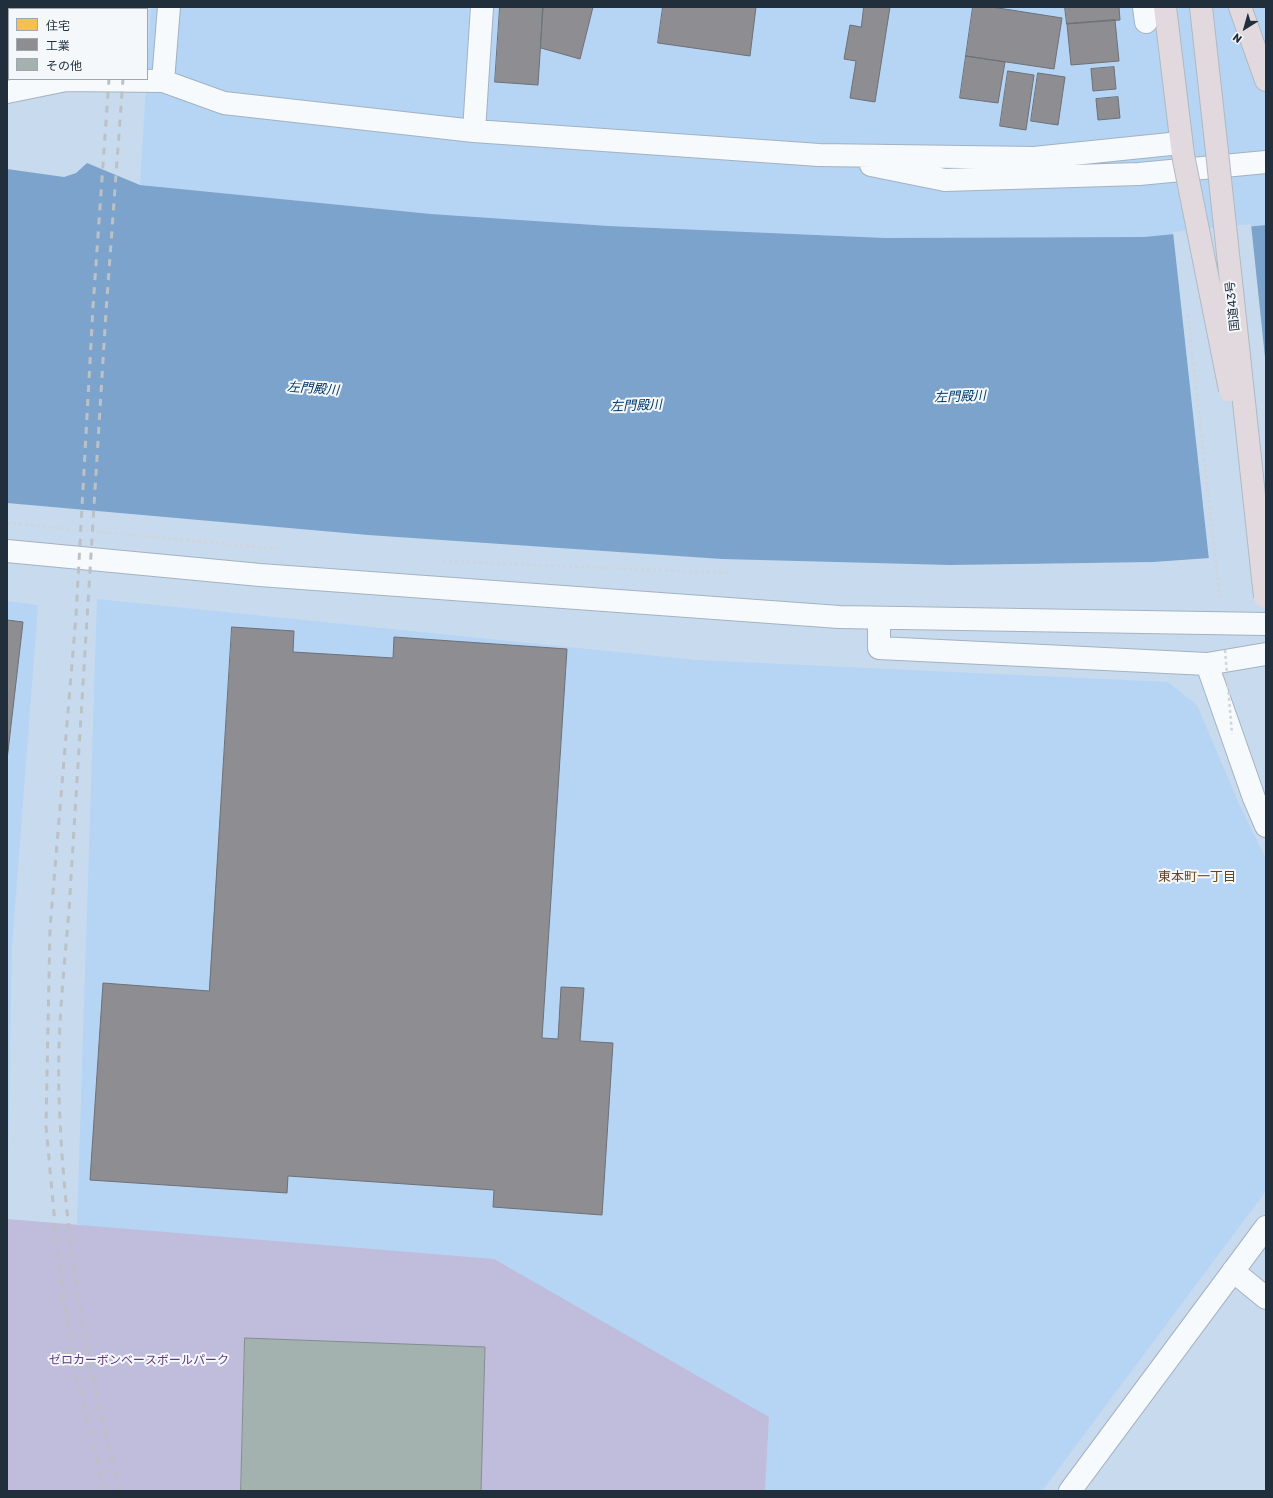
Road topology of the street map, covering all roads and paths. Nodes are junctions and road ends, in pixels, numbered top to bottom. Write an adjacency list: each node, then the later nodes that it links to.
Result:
1 (169, 7): 8 (street)
2 (482, 7): 11 (street)
3 (1165, 7): 12 (highway)
4 (1201, 7): 17 (highway, 国道43号, bridge)
5 (1240, 7): 9 (highway)
6 (61, 80): 10 (street)
7 (148, 80): 8 (street)
8 (163, 80): 11 (street)
9 (1266, 80)
10 (7, 92)
11 (474, 131): 13 (street)
12 (1182, 149): 13 (street); 17 (highway, bridge)
13 (819, 155): 14 (street)
14 (1266, 162)
15 (1187, 312): 22 (path, bridge)
16 (7, 523): 19 (path)
17 (1258, 530): 23 (highway, 国道43号, bridge)
18 (7, 550): 24 (street)
19 (281, 550)
20 (438, 561): 21 (path)
21 (728, 573)
22 (1220, 601)
23 (1266, 604)
24 (879, 618): 25 (street); 28 (street)
25 (1266, 624)
26 (1225, 650): 29 (path, bridge)
27 (1266, 654): 28 (street)
28 (1207, 664): 29 (street)
29 (1232, 734): 30 (street)
30 (1266, 826)
31 (1266, 1227): 32 (street)
32 (1233, 1271): 33 (street); 34 (street)
33 (1266, 1298)
34 (1071, 1491)

